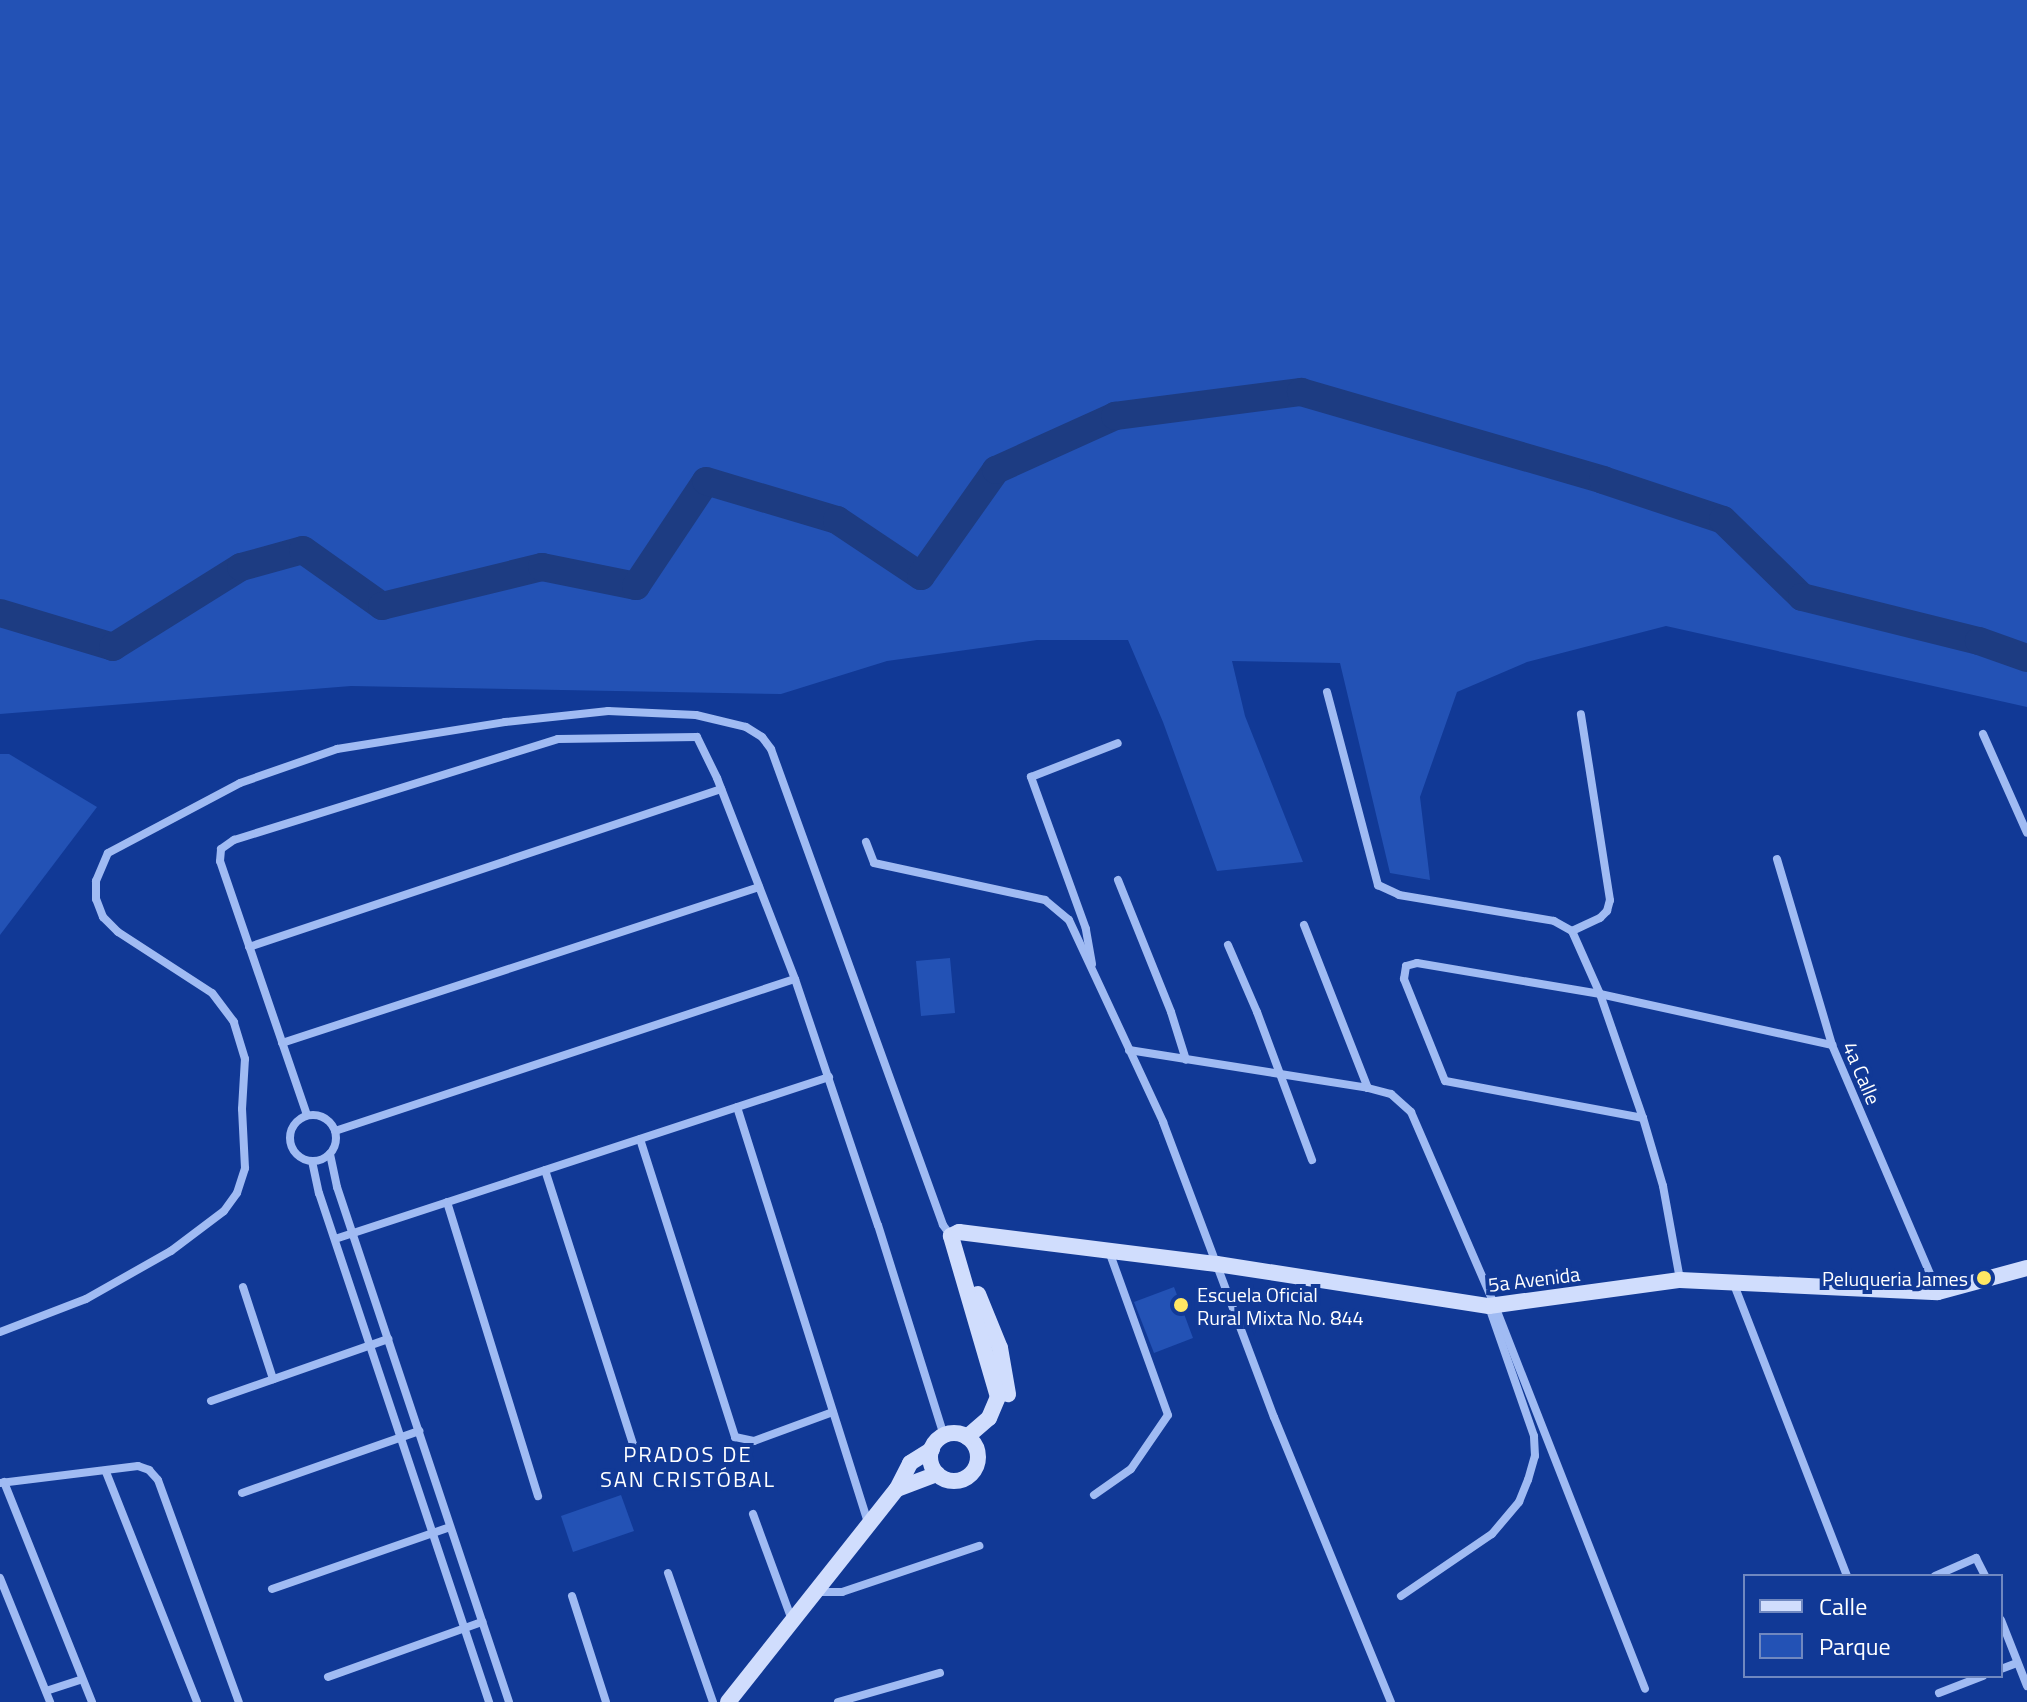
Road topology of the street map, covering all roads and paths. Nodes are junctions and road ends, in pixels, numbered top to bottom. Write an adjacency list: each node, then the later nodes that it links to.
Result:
1 (1327, 692): 12 (street)
2 (1581, 714): 12 (street)
3 (1983, 734): 6 (street)
4 (1118, 743): 15 (street)
5 (721, 789): 10 (street); 14 (street); 14 (street)
6 (2027, 833)
7 (866, 842): 15 (street)
8 (1777, 859): 19 (street, 4a Calle)
9 (1118, 880): 21 (street)
10 (759, 887): 16 (street); 18 (street)
11 (1304, 925): 24 (street)
12 (1572, 931): 17 (street)
13 (1228, 945): 22 (street)
14 (249, 947): 18 (street)
15 (1094, 977): 20 (street)
16 (795, 979): 23 (street); 28 (street)
17 (1600, 994): 19 (street); 27 (street); 27 (street)
18 (282, 1043): 26 (street)
19 (1832, 1045): 44 (street, 4a Calle)
20 (1129, 1050): 21 (street); 39 (street)
21 (1186, 1060): 22 (street)
22 (1280, 1076): 24 (street); 31 (street)
23 (829, 1077): 25 (street); 53 (street)
24 (1368, 1088): 45 (street)
25 (737, 1107): 29 (street); 51 (street)
26 (307, 1115): 28 (street); 32 (street)
27 (1643, 1118): 41 (street)
28 (335, 1131): 30 (street)
29 (640, 1139): 33 (street); 51 (street)
30 (330, 1154): 32 (street); 35 (street)
31 (1312, 1160)
32 (312, 1161): 37 (street)
33 (545, 1170): 34 (street); 57 (street)
34 (447, 1202): 35 (street); 64 (street)
35 (352, 1233): 37 (street); 47 (street)
36 (951, 1236): 38 (street, 5a Avenida); 46 (street); 55 (street)
37 (335, 1239): 48 (street)
38 (1108, 1250): 39 (street, 5a Avenida); 63 (street)
39 (1217, 1264): 45 (street, 5a Avenida); 104 (street)
40 (2027, 1268): 44 (street, 5a Avenida)
41 (1680, 1280): 42 (street, 5a Avenida); 45 (street, 5a Avenida)
42 (1733, 1281): 44 (street, 5a Avenida); 71 (street)
43 (243, 1287): 49 (street)
44 (1938, 1292)
45 (1492, 1306): 78 (street); 90 (street)
46 (0, 1332)
47 (388, 1339): 48 (street); 52 (street)
48 (370, 1345): 49 (street); 54 (street)
49 (273, 1379): 50 (street)
50 (211, 1401)
51 (833, 1412): 66 (street)
52 (419, 1431): 54 (street); 67 (street)
53 (944, 1435): 55 (street); 56 (street)
54 (401, 1438): 62 (street); 68 (street)
55 (970, 1440): 59 (street)
56 (932, 1449): 59 (street); 61 (street)
57 (636, 1454)
58 (106, 1472): 60 (street); 93 (street); 96 (street)
59 (937, 1474): 61 (street)
60 (2, 1482): 88 (street)
61 (897, 1489): 66 (street)
62 (242, 1493)
63 (1094, 1495)
64 (538, 1496)
65 (753, 1514): 79 (street)
66 (868, 1523): 76 (street)
67 (450, 1527): 68 (street); 80 (street)
68 (433, 1534): 75 (street); 82 (street)
69 (979, 1546): 76 (street)
70 (668, 1573): 101 (street)
71 (1846, 1574)
72 (1940, 1574): 73 (street)
73 (1984, 1574)
74 (0, 1578): 91 (street)
75 (272, 1589)
76 (815, 1592): 79 (street)
77 (572, 1596): 100 (street)
78 (1401, 1596)
79 (792, 1620): 102 (street)
80 (482, 1622): 82 (street); 99 (street)
81 (2003, 1625): 83 (street)
82 (464, 1628): 86 (street); 98 (street)
83 (2017, 1663): 84 (street); 89 (street)
84 (2003, 1668)
85 (940, 1673): 103 (street)
86 (328, 1677)
87 (1978, 1678): 92 (street)
88 (82, 1679): 91 (street); 95 (street)
89 (2027, 1686)
90 (1645, 1689)
91 (46, 1691): 94 (street)
92 (1939, 1693)
93 (238, 1700): 97 (street)
94 (50, 1702)
95 (92, 1702)
96 (197, 1702)
97 (226, 1702)
98 (489, 1702)
99 (509, 1702)
100 (606, 1702)
101 (713, 1702)
102 (728, 1702)
103 (838, 1702)
104 (1391, 1702)

